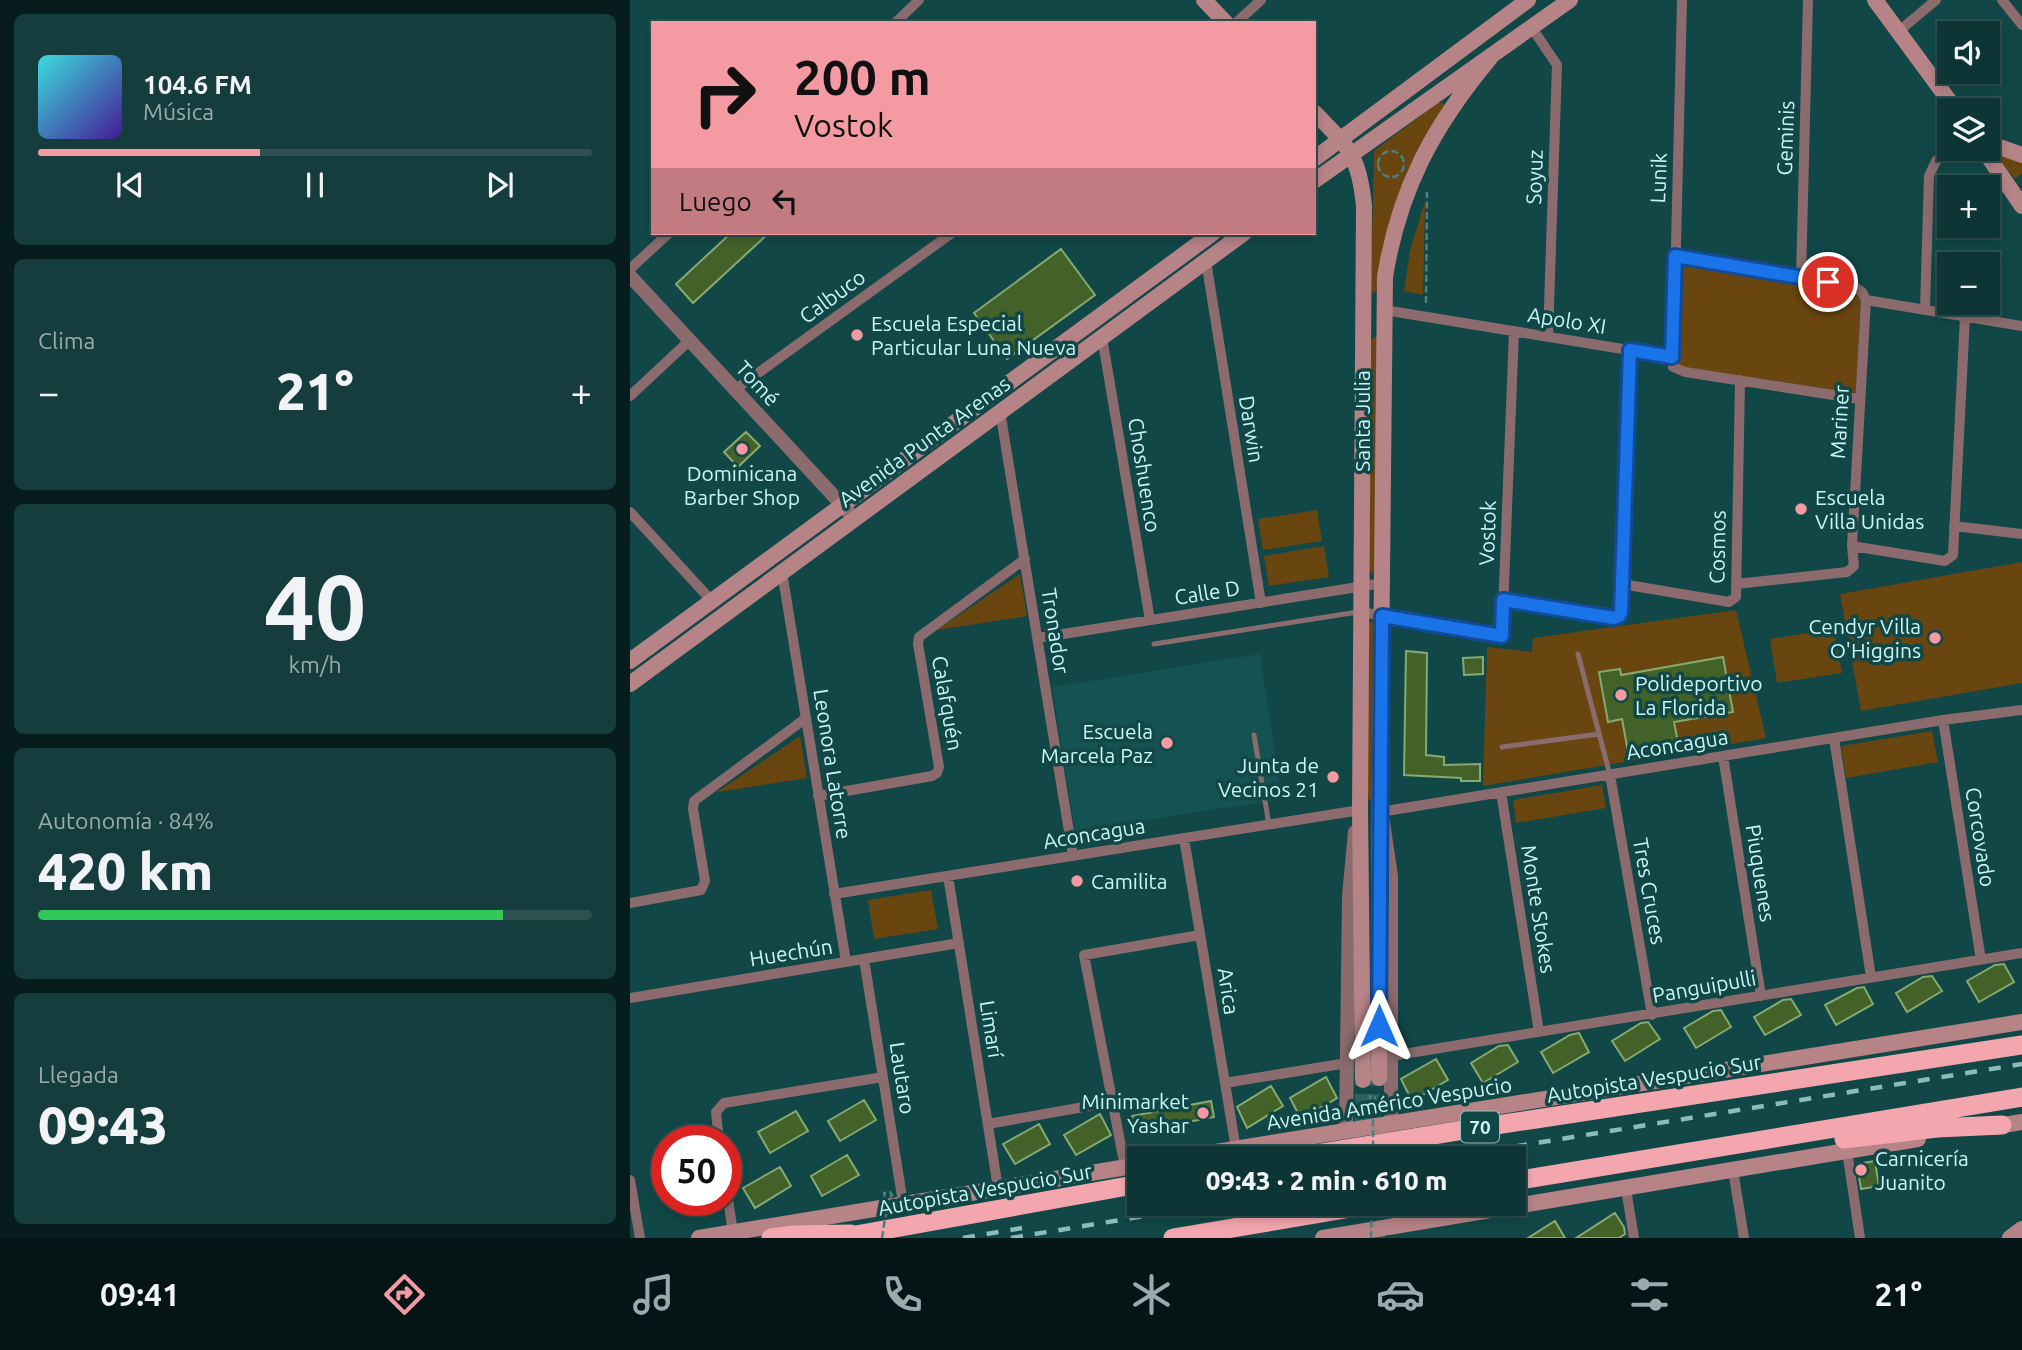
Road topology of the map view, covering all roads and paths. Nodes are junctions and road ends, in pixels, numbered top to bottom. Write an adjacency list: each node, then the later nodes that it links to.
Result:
1 (919, 0): 11 (street)
2 (1204, 0): 12 (main road)
3 (1261, 0): 13 (street)
4 (1528, 0): 20 (main road)
5 (1570, 0): 15 (main road)
6 (1682, 0): 35 (street, Lunik)
7 (1808, 0): 39 (street, Geminis)
8 (1875, 0): 16 (main road)
9 (1936, 0): 16 (street)
10 (2001, 0): 14 (street)
11 (897, 21)
12 (1224, 21)
13 (1238, 21)
14 (2022, 25)
15 (1532, 28): 17 (main road); 48 (street, Soyuz)
16 (1899, 31): 18 (main road)
17 (1490, 58): 23 (main road); 43 (main road, Santa Julia)
18 (1947, 98)
19 (1316, 114): 20 (main road)
20 (1341, 139): 23 (main road); 25 (main road)
21 (2000, 147): 24 (main road)
22 (1392, 151): 22 (path)
23 (1352, 153): 28 (main road); 68 (main road, Santa Julia)
24 (2022, 155)
25 (1316, 158)
26 (1937, 160): 42 (street)
27 (1993, 161): 30 (main road)
28 (1316, 180)
29 (1427, 192): 41 (path)
30 (2019, 194)
31 (667, 235): 37 (street)
32 (949, 235): 53 (street, Calbuco)
33 (1210, 235): 57 (main road, Avenida Punta Arenas)
34 (1241, 235): 36 (main road, Avenida Punta Arenas)
35 (1675, 256): 39 (street); 51 (street, Lunik)
36 (1206, 261): 47 (main road, Avenida Punta Arenas); 71 (street, Darwin)
37 (630, 269)
38 (630, 276): 49 (street, Tomé)
39 (1801, 277): 40 (street)
40 (1866, 300): 42 (street); 55 (street, Mariner)
41 (1426, 303)
42 (1925, 309): 44 (street)
43 (1384, 310): 46 (street, Apolo XI); 65 (main road, Santa Julia)
44 (1965, 316): 45 (street); 60 (street)
45 (2022, 326)
46 (1514, 331): 48 (street, Apolo XI); 70 (street, Vostok)
47 (1102, 337): 56 (main road, Avenida Punta Arenas); 74 (street, Choshuenco)
48 (1548, 337): 50 (street, Apolo XI)
49 (690, 340): 53 (street, Tomé); 54 (street)
50 (1630, 350): 51 (street, Apolo XI); 66 (street)
51 (1672, 357): 52 (street, Apolo XI)
52 (1740, 380): 55 (street, Apolo XI); 67 (street, Cosmos)
53 (736, 389): 57 (street, Tomé)
54 (630, 396)
55 (1859, 399): 62 (street, Mariner)
56 (1000, 411): 59 (main road, Avenida Punta Arenas); 63 (street, Tronador)
57 (842, 505): 59 (street, Tomé); 69 (main road, Avenida Punta Arenas)
58 (630, 512): 69 (street)
59 (855, 519): 64 (main road, Avenida Punta Arenas)
60 (1954, 526): 61 (street); 62 (street)
61 (2022, 534)
62 (1852, 546): 67 (street, Mariner)
63 (1025, 559): 75 (street, Tronador); 90 (street, Calafquén)
64 (782, 572): 79 (main road, Avenida Punta Arenas); 81 (street, Leonora Latorre)
65 (1383, 583): 68 (street, Calle D); 73 (main road, Santa Julia)
66 (1622, 584): 67 (street, Cosmos); 70 (street)
67 (1736, 584)
68 (1361, 586): 71 (street, Calle D); 72 (main road, Santa Julia)
69 (712, 600): 78 (main road, Avenida Punta Arenas)
70 (1503, 600): 73 (street, Vostok)
71 (1261, 603): 74 (street, Calle D)
72 (1361, 612): 73 (street, Vostok); 76 (lane); 91 (main road, Santa Julia)
73 (1382, 616): 92 (main road, Santa Julia)
74 (1150, 620): 75 (street, Calle D)
75 (1038, 638): 95 (street, Tronador)
76 (1154, 644)
77 (1578, 654): 83 (lane)
78 (630, 661)
79 (630, 684)
80 (2022, 709): 82 (street, Aconcagua)
81 (806, 718): 90 (street, Leonora Latorre); 98 (street)
82 (1943, 720): 85 (street, Aconcagua); 103 (street, Corcovado)
83 (1599, 734): 86 (lane); 88 (lane)
84 (1254, 735): 93 (lane)
85 (1835, 738): 87 (street, Aconcagua); 105 (street)
86 (1502, 747)
87 (1723, 756): 88 (street, Aconcagua); 106 (street, Piuquenes)
88 (1610, 775): 89 (street, Aconcagua); 108 (street, Tres Cruces)
89 (1502, 792): 92 (street, Aconcagua); 110 (street, Monte Stokes)
90 (818, 796): 97 (street, Leonora Latorre)
91 (1360, 810): 92 (main road, Santa Julia); 93 (street, Aconcagua); 113 (street, Santa Julia)
92 (1380, 812): 112 (street, Santa Julia)
93 (1269, 825): 94 (street, Aconcagua)
94 (1184, 838): 95 (street, Aconcagua); 99 (street, Arica)
95 (1073, 856): 96 (street, Aconcagua)
96 (948, 876): 97 (street, Aconcagua); 100 (street, Limarí)
97 (834, 894): 104 (street, Leonora Latorre)
98 (630, 903)
99 (1200, 935): 115 (street, Arica); 118 (street)
100 (959, 943): 102 (street, Huechún); 122 (street, Limarí)
101 (2022, 953): 103 (street, Panguipulli)
102 (864, 959): 104 (street, Huechún); 114 (street, Lautaro)
103 (1981, 960): 105 (street, Panguipulli)
104 (846, 962): 107 (street, Huechún)
105 (1871, 977): 106 (street, Panguipulli)
106 (1760, 996): 108 (street, Panguipulli)
107 (630, 998)
108 (1652, 1014): 110 (street, Panguipulli)
109 (2022, 1022): 123 (main road, Avenida Américo Vespucio)
110 (1539, 1032): 112 (street, Panguipulli)
111 (2022, 1045): 129 (highway, Autopista Vespucio Sur / 70)
112 (1391, 1056): 123 (street, Santa Julia)
113 (1347, 1063): 115 (street); 126 (street, Santa Julia)
114 (883, 1077): 124 (street); 142 (street, Lautaro)
115 (1225, 1083): 127 (street, Arica)
116 (1373, 1097): 119 (path); 120 (path); 130 (path, bridge)
117 (2022, 1097): 131 (highway)
118 (1112, 1102): 122 (street); 132 (street)
119 (1377, 1115)
120 (1370, 1116)
121 (2022, 1122): 125 (main road)
122 (988, 1124): 139 (street, Limarí)
123 (1391, 1124): 126 (main road, Avenida Américo Vespucio)
124 (717, 1125)
125 (2002, 1125): 131 (highway); 133 (main road)
126 (1346, 1131): 128 (main road, Avenida Américo Vespucio)
127 (1236, 1146)
128 (1254, 1146)
129 (1365, 1146)
130 (1373, 1146)
131 (1721, 1146): 136 (highway)
132 (1127, 1150)
133 (1847, 1151): 135 (main road); 161 (street)
134 (1127, 1167): 139 (main road)
135 (1733, 1170): 140 (main road); 160 (street)
136 (1526, 1179)
137 (630, 1180): 151 (street)
138 (1127, 1186): 149 (highway, Autopista Vespucio Sur)
139 (998, 1188): 142 (main road)
140 (1626, 1189): 148 (main road); 159 (street)
141 (885, 1199): 155 (path, bridge)
142 (903, 1203): 147 (main road)
143 (731, 1216): 147 (street)
144 (1302, 1216): 156 (highway)
145 (1372, 1216): 158 (path, bridge)
146 (2022, 1229): 162 (main road)
147 (733, 1232): 152 (main road)
148 (1391, 1233): 150 (main road)
149 (862, 1234): 153 (highway); 154 (highway, Autopista Vespucio Sur)
150 (1348, 1236): 157 (main road)
151 (640, 1238)
152 (699, 1238)
153 (771, 1238)
154 (839, 1238)
155 (882, 1238)
156 (1173, 1238)
157 (1323, 1238)
158 (1371, 1238)
159 (1634, 1238)
160 (1744, 1238)
161 (1860, 1238)
162 (2010, 1238)

